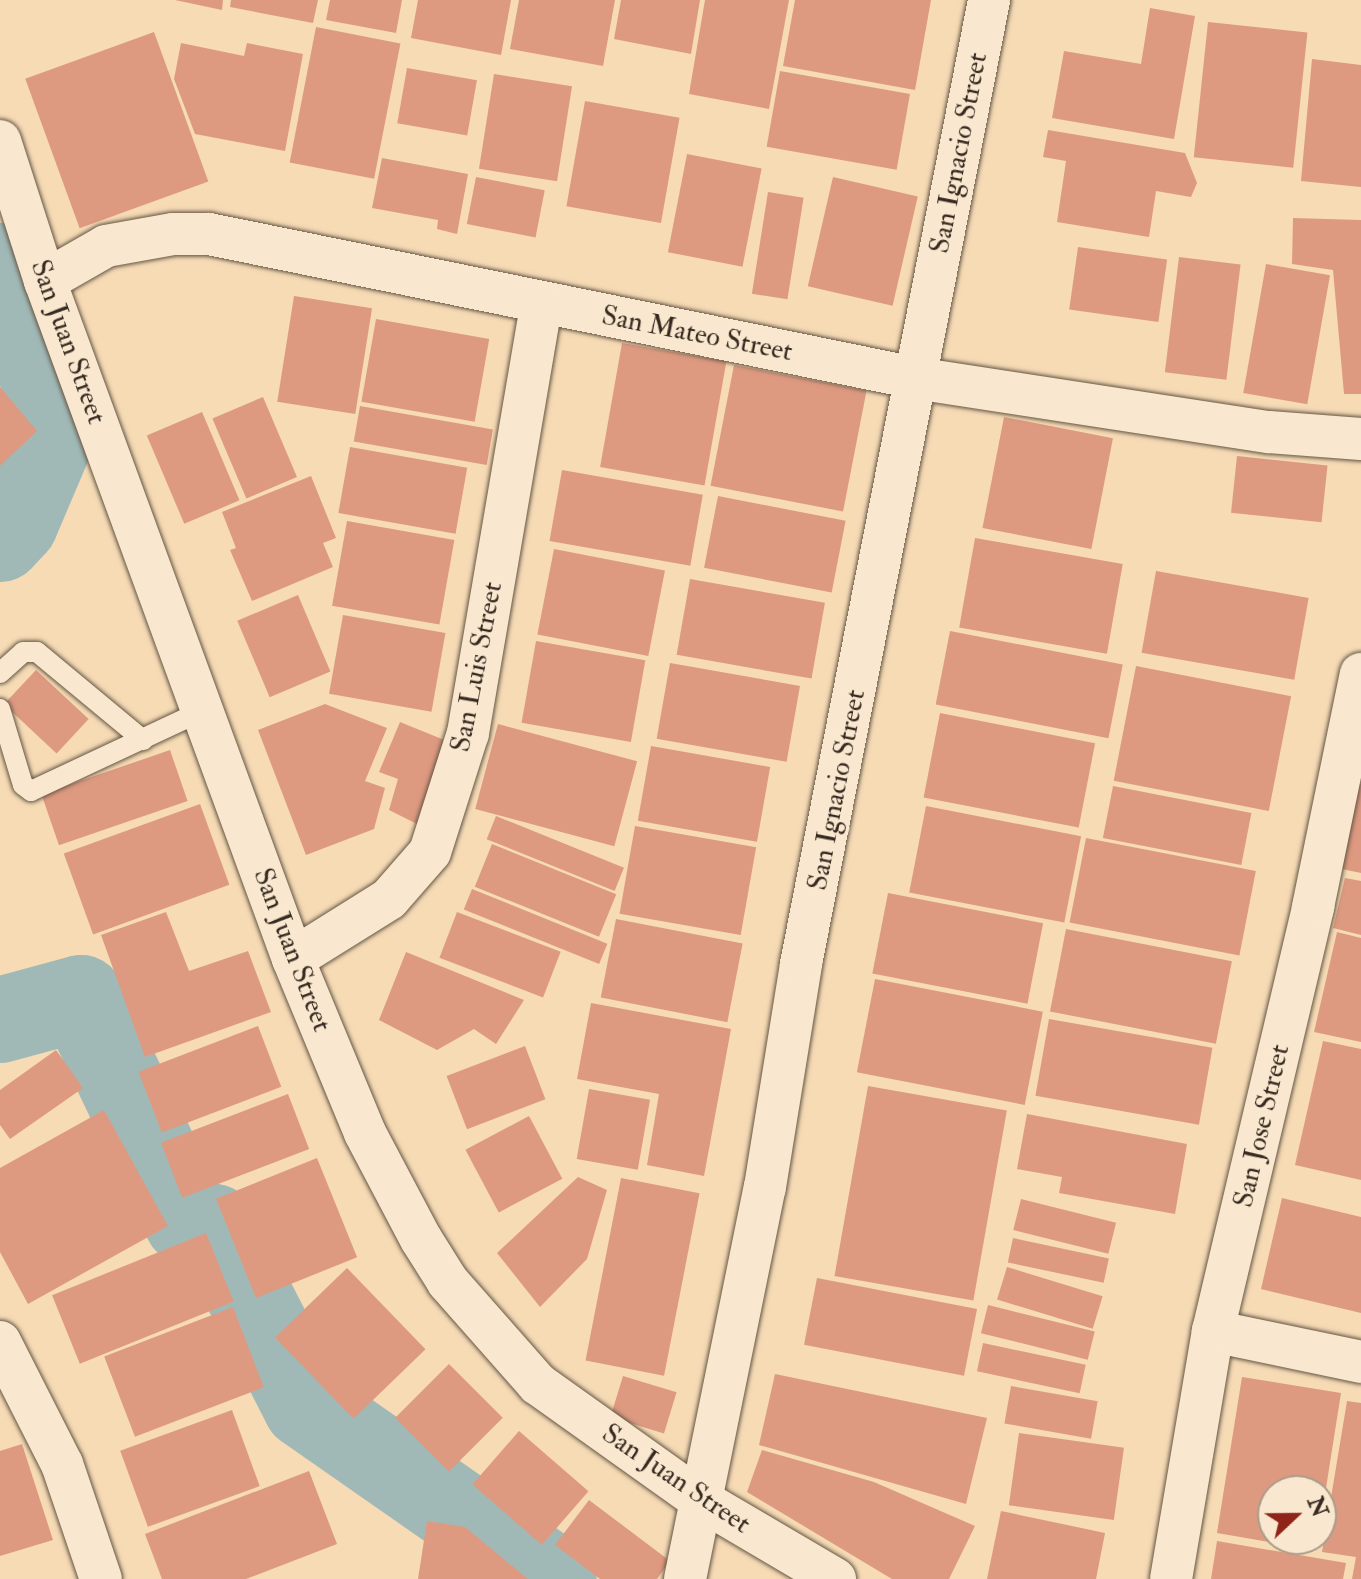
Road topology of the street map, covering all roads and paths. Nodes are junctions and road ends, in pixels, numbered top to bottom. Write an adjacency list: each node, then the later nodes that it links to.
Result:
1 (989, 0): 5 (street, San Ignacio Street)
2 (0, 141): 3 (street, San Juan Street)
3 (45, 281): 4 (street, San Mateo Street); 10 (street, San Juan Street)
4 (541, 305): 5 (street, San Mateo Street); 12 (street, San Luis Street)
5 (915, 378): 6 (street, San Mateo Street); 16 (street, San Ignacio Street)
6 (1361, 439)
7 (0, 673): 11 (lane)
8 (1361, 674): 13 (street, San Jose Street)
9 (0, 709): 11 (lane)
10 (202, 711): 11 (lane); 12 (street, San Juan Street)
11 (143, 740)
12 (293, 959): 16 (street, San Juan Street)
13 (1213, 1331): 15 (street); 20 (street, San Jose Street)
14 (0, 1342): 17 (street)
15 (1361, 1362)
16 (699, 1499): 18 (street, San Ignacio Street); 19 (street, San Juan Street)
17 (101, 1579)
18 (685, 1579)
19 (835, 1579)
20 (1171, 1579)

